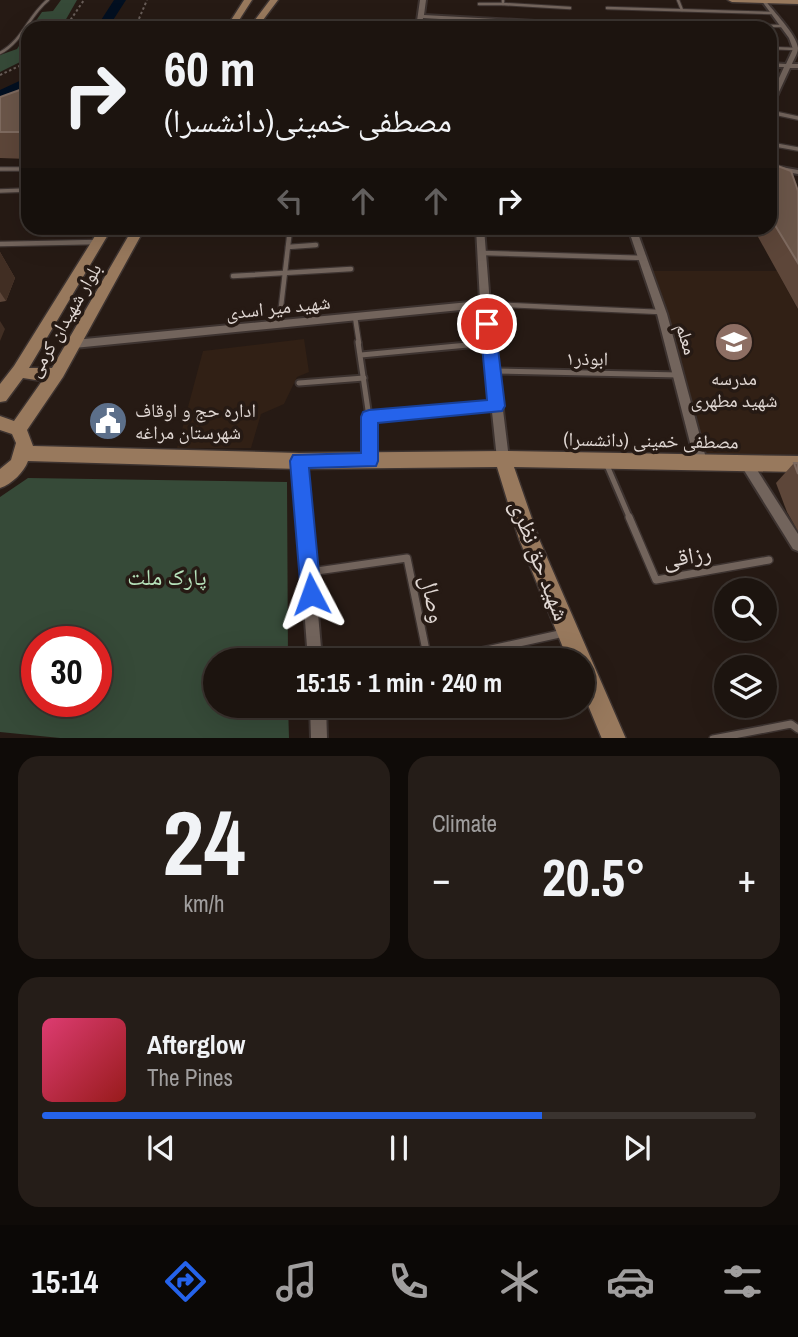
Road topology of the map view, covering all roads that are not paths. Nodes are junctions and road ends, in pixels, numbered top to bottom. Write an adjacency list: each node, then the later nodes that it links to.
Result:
1 (48, 0): 18 (lane)
2 (248, 0): 15 (main road)
3 (274, 0): 16 (main road)
4 (424, 0): 17 (street)
5 (677, 0): 13 (lane)
6 (732, 0): 7 (main road)
7 (763, 1): 9 (main road); 14 (street)
8 (503, 2): 10 (lane); 11 (lane)
9 (798, 2)
10 (479, 4)
11 (570, 8)
12 (607, 8): 13 (lane)
13 (682, 10): 14 (lane)
14 (771, 13): 24 (street)
15 (237, 16): 16 (main road); 19 (main road)
16 (260, 16): 20 (main road)
17 (421, 16): 21 (street); 22 (street)
18 (30, 21)
19 (234, 21)
20 (257, 21)
21 (420, 21)
22 (494, 21)
23 (777, 26): 24 (lane)
24 (781, 26): 25 (street); 27 (street)
25 (790, 26)
26 (21, 36): 30 (lane)
27 (795, 38): 29 (street)
28 (777, 48): 29 (lane)
29 (796, 49): 32 (street)
30 (0, 53)
31 (777, 65): 32 (street)
32 (788, 65): 33 (street); 34 (street)
33 (798, 66)
34 (777, 82)
35 (777, 114): 36 (lane)
36 (798, 118)
37 (777, 145): 38 (lane)
38 (798, 149)
39 (777, 168): 42 (street)
40 (0, 169): 41 (lane)
41 (21, 169)
42 (798, 172)
43 (21, 190): 44 (lane)
44 (0, 191)
45 (102, 235): 50 (main road, بلوار شهیدان کرمی)
46 (135, 235): 64 (main road, بلوار شهیدان کرمی)
47 (289, 235): 53 (lane)
48 (481, 235): 54 (street)
49 (635, 235): 55 (street, معلم)
50 (97, 242): 51 (lane); 66 (main road, بلوار شهیدان کرمی)
51 (0, 244)
52 (316, 245): 53 (lane)
53 (288, 247): 57 (lane)
54 (483, 253): 55 (lane); 59 (street)
55 (645, 258): 60 (street, معلم)
56 (351, 269): 57 (lane)
57 (285, 273): 58 (lane); 62 (lane)
58 (233, 276)
59 (485, 304): 60 (lane); 61 (street, شهید میر اسدی); 63 (street)
60 (660, 312): 69 (street, معلم)
61 (355, 317): 62 (street, شهید میر اسدی); 65 (lane)
62 (279, 324): 64 (street, شهید میر اسدی)
63 (489, 343): 65 (lane); 67 (street)
64 (74, 344): 68 (main road, بلوار شهیدان کرمی)
65 (361, 355): 70 (lane)
66 (20, 370): 68 (main road); 72 (main road, بلوار شهیدان کرمی)
67 (493, 371): 69 (lane, ابوذر۱); 73 (street)
68 (57, 373): 76 (main road, بلوار شهیدان کرمی)
69 (679, 375): 82 (street, معلم)
70 (364, 378): 71 (lane); 74 (lane)
71 (299, 383)
72 (0, 396)
73 (496, 406): 74 (lane); 78 (street)
74 (369, 417): 81 (lane)
75 (0, 423): 76 (main road)
76 (18, 429): 77 (main road)
77 (24, 453): 80 (main road, مصطفی خمینی (دانشسرا)); 85 (main road)
78 (503, 458): 79 (main road, مصطفی خمینی (دانشسرا)); 81 (main road, مصطفی خمینی (دانشسرا)); 89 (main road, شهید حق نظری)
79 (605, 460): 82 (main road, مصطفی خمینی (دانشسرا)); 87 (lane, رزاقی)
80 (299, 461): 81 (main road, مصطفی خمینی (دانشسرا)); 88 (street)
81 (369, 461)
82 (701, 462): 83 (main road, مصطفی خمینی (دانشسرا))
83 (746, 463): 84 (main road, مصطفی خمینی (دانشسرا)); 86 (street)
84 (798, 464)
85 (0, 480)
86 (798, 544)
87 (769, 560)
88 (310, 572): 90 (street); 91 (lane, وصال)
89 (567, 633): 92 (lane); 93 (main road, شهید حق نظری)
90 (314, 648)
91 (426, 648)
92 (497, 648)
93 (574, 648)
94 (595, 694): 98 (main road)
95 (318, 718): 97 (street)
96 (798, 729): 99 (lane)
97 (319, 738)
98 (614, 738)
99 (713, 738)

